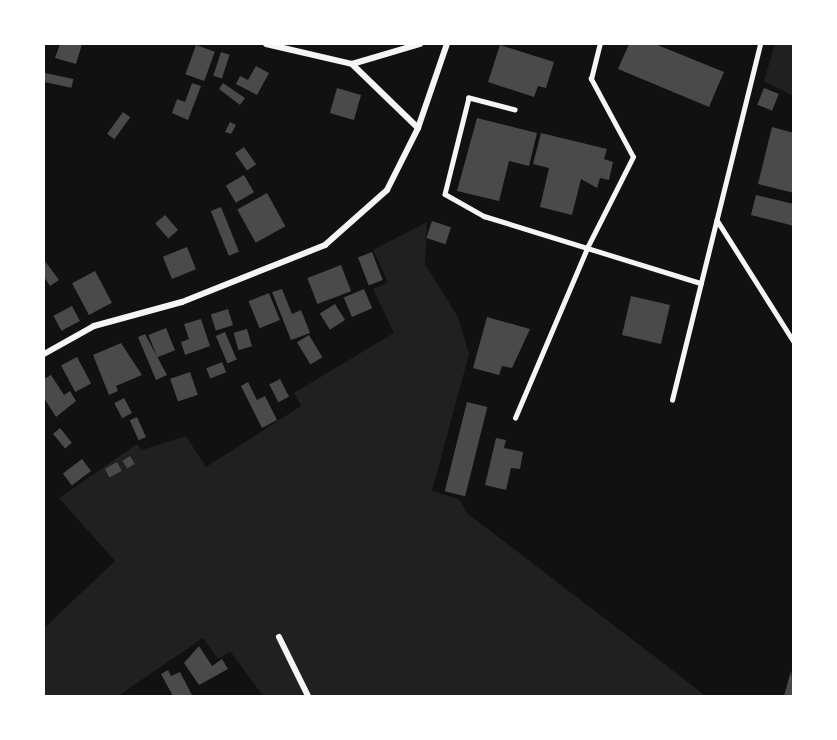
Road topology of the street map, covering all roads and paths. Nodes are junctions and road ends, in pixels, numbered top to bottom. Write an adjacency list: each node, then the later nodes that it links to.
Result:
1 (266, 44): 6 (street)
2 (420, 44): 6 (street)
3 (447, 44): 8 (street)
4 (600, 44): 10 (lane)
5 (760, 44): 9 (lane)
6 (352, 64): 8 (street)
7 (515, 110): 10 (lane)
8 (418, 128): 13 (street)
9 (717, 220): 11 (lane); 12 (lane)
10 (587, 248): 11 (lane); 15 (lane)
11 (701, 283): 14 (lane)
12 (794, 342)
13 (44, 354)
14 (672, 400)
15 (515, 418)
16 (279, 637): 17 (street)
17 (308, 696)

